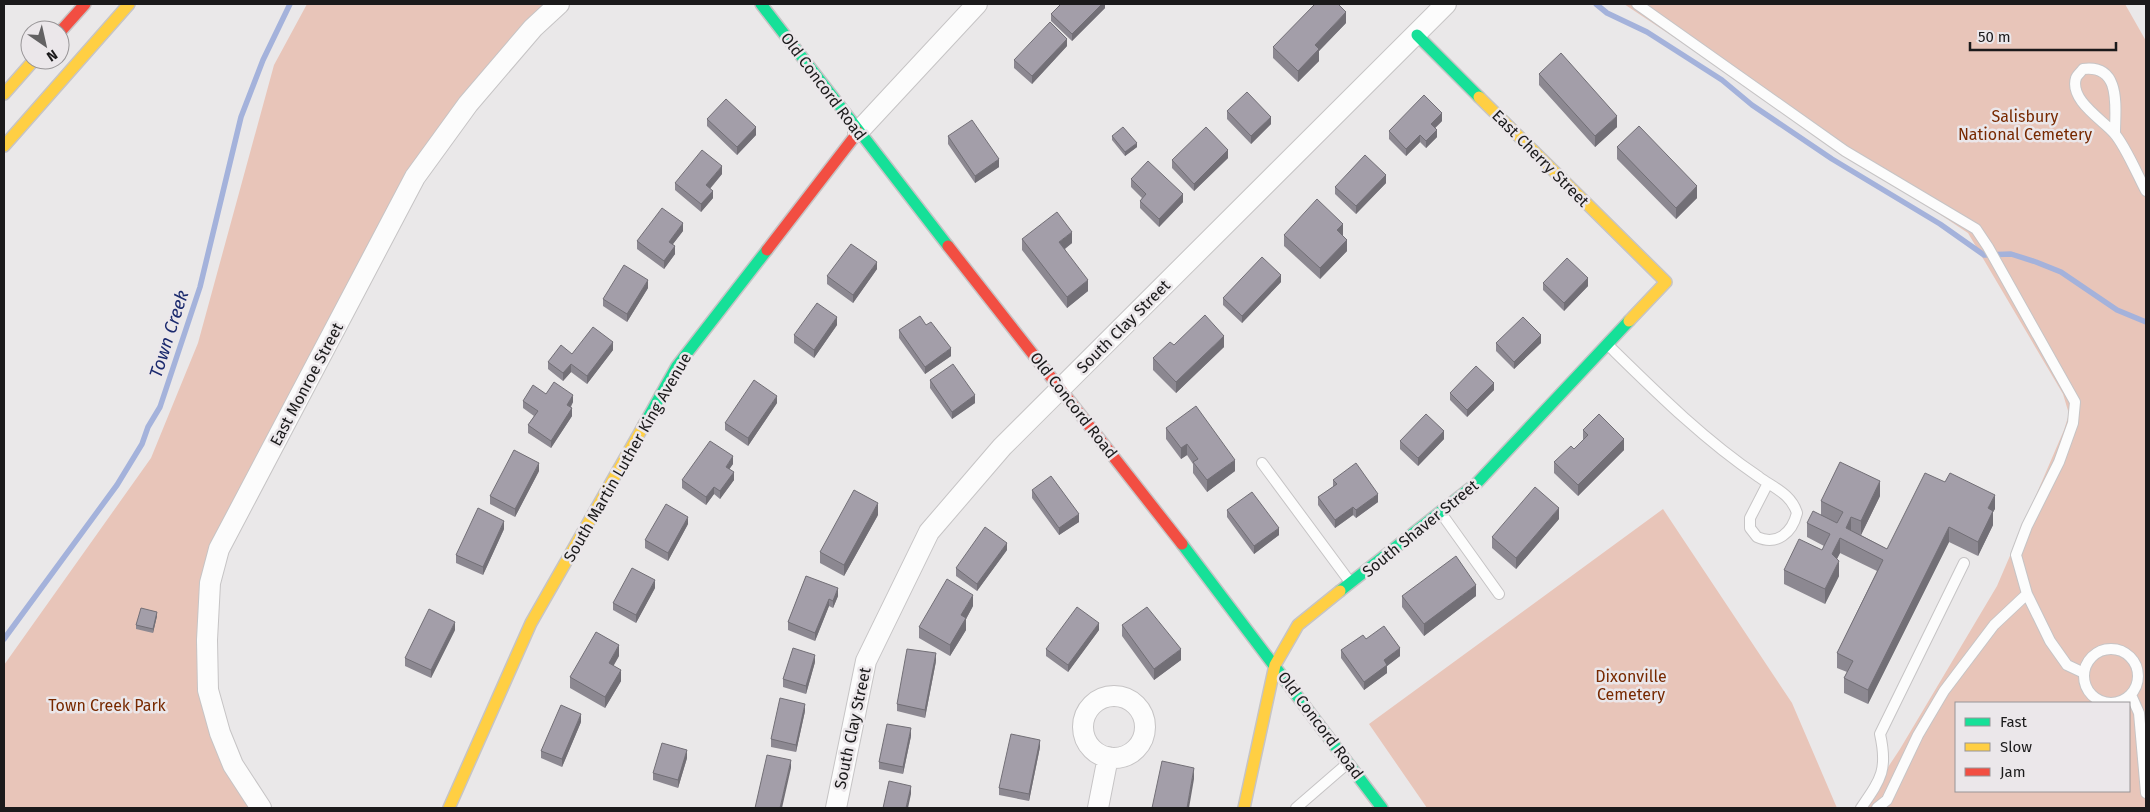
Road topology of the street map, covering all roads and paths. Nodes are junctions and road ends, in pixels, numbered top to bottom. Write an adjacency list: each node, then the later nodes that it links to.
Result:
1 (85, 4): 8 (street)
2 (129, 4): 14 (street)
3 (559, 4): 34 (street, East Monroe Street)
4 (762, 4): 12 (street, Old Concord Road)
5 (977, 4): 12 (street, South Martin Luther King Avenue)
6 (1446, 4): 9 (street, South Clay Street)
7 (1636, 4): 25 (lane)
8 (70, 21)
9 (1417, 35): 16 (street, East Cherry Street); 18 (street, South Clay Street)
10 (25, 70): 11 (street)
11 (4, 94)
12 (858, 132): 18 (street, Old Concord Road); 35 (street, South Martin Luther King Avenue)
13 (2115, 133): 13 (lane); 15 (lane)
14 (4, 146)
15 (2146, 191)
16 (1666, 282): 17 (street, South Shaver Street)
17 (1608, 344): 20 (lane); 21 (street, South Shaver Street)
18 (1061, 388): 26 (street, Old Concord Road); 36 (street, South Clay Street)
19 (1262, 463): 23 (lane)
20 (1768, 483): 20 (lane)
21 (1441, 512): 23 (street, South Shaver Street); 24 (lane)
22 (1964, 563): 41 (lane)
23 (1350, 583): 26 (street, South Shaver Street)
24 (1499, 594)
25 (2027, 594): 27 (lane); 42 (lane)
26 (1276, 665): 32 (street, Old Concord Road); 38 (street, South Shaver Street)
27 (2084, 673): 28 (lane); 29 (lane)
28 (2130, 695): 30 (lane); 33 (lane)
29 (2108, 702)
30 (2118, 702)
31 (1108, 757): 37 (street)
32 (1349, 763): 39 (lane); 40 (street, Old Concord Road)
33 (2146, 793)
34 (261, 808)
35 (449, 808)
36 (836, 808)
37 (1098, 808)
38 (1244, 808)
39 (1296, 808)
40 (1382, 808)
41 (1861, 808)
42 (1877, 808)

